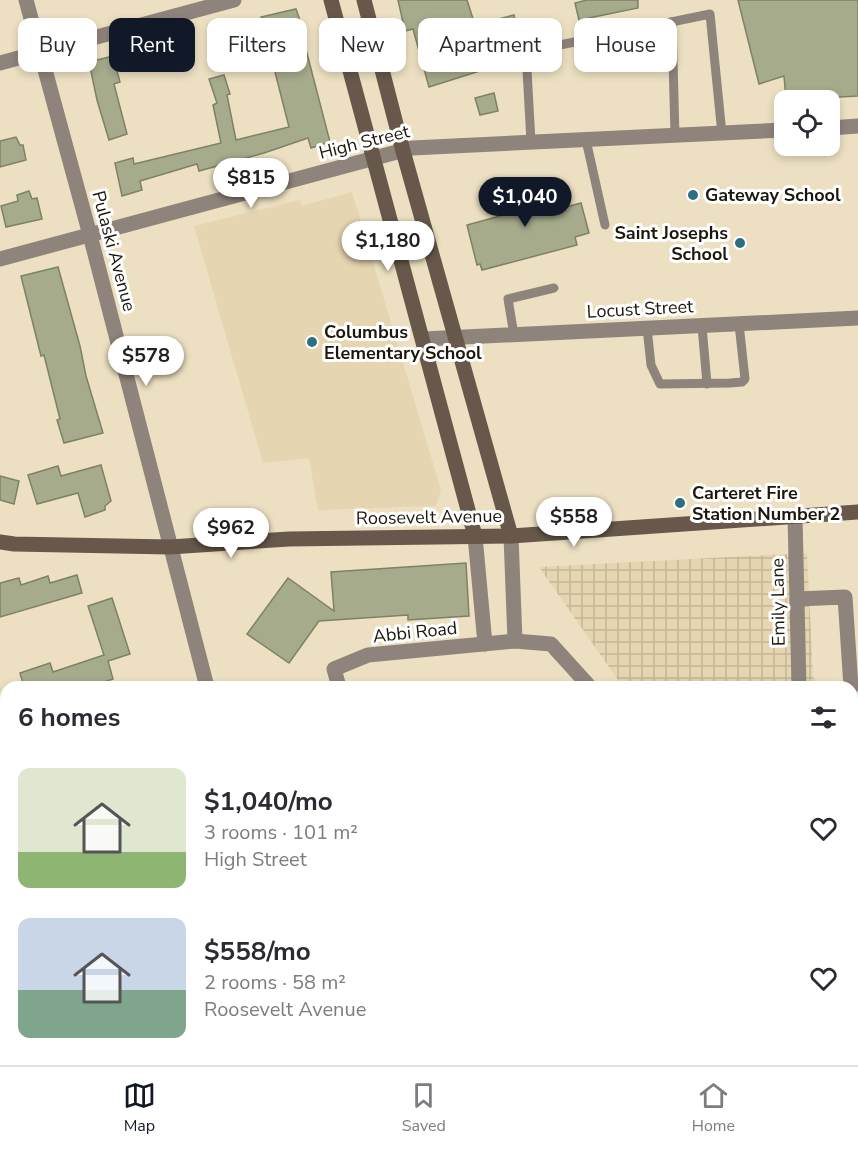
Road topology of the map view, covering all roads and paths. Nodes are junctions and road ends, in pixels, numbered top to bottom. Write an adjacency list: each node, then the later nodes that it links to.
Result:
1 (27, 0): 5 (street, Pulaski Avenue)
2 (234, 0): 7 (street)
3 (331, 0): 21 (street)
4 (364, 0): 20 (street)
5 (31, 18)
6 (677, 21): 16 (lane)
7 (97, 37)
8 (574, 42): 19 (lane)
9 (18, 58): 10 (street)
10 (0, 63)
11 (45, 72): 23 (street, Pulaski Avenue)
12 (673, 72): 17 (lane)
13 (858, 126): 14 (street)
14 (840, 127)
15 (774, 131): 16 (street, High Street)
16 (722, 134): 17 (street, High Street)
17 (675, 136): 18 (street, High Street)
18 (586, 140): 19 (street, High Street); 22 (lane)
19 (531, 142): 20 (street, High Street)
20 (403, 151): 21 (street, High Street); 31 (street)
21 (374, 159): 23 (street, High Street); 32 (street)
22 (605, 225)
23 (90, 235): 24 (street, High Street); 39 (street, Pulaski Avenue)
24 (0, 258)
25 (554, 288): 30 (lane)
26 (858, 318): 27 (street, Locust Street)
27 (739, 324): 28 (street, Locust Street); 33 (lane)
28 (702, 326): 29 (street, Locust Street); 33 (lane)
29 (647, 328): 30 (street, Locust Street); 33 (lane)
30 (514, 335): 31 (street, Locust Street)
31 (455, 337): 32 (street, Locust Street); 36 (street)
32 (423, 339): 37 (street)
33 (707, 384)
34 (858, 512): 35 (street, Roosevelt Avenue)
35 (795, 516): 36 (street, Roosevelt Avenue); 40 (street, Emily Lane)
36 (511, 536): 37 (street, Roosevelt Avenue); 41 (street)
37 (475, 537): 39 (street, Roosevelt Avenue); 42 (street, Abbi Road)
38 (0, 542): 39 (street, Roosevelt Avenue)
39 (170, 547): 43 (street, Pulaski Avenue)
40 (797, 599): 46 (street, Emily Lane); 47 (street)
41 (515, 641): 42 (street, Abbi Road); 45 (street, Abbi Road)
42 (485, 644): 44 (street, Abbi Road)
43 (205, 681)
44 (337, 681)
45 (584, 681)
46 (799, 681)
47 (851, 681)

